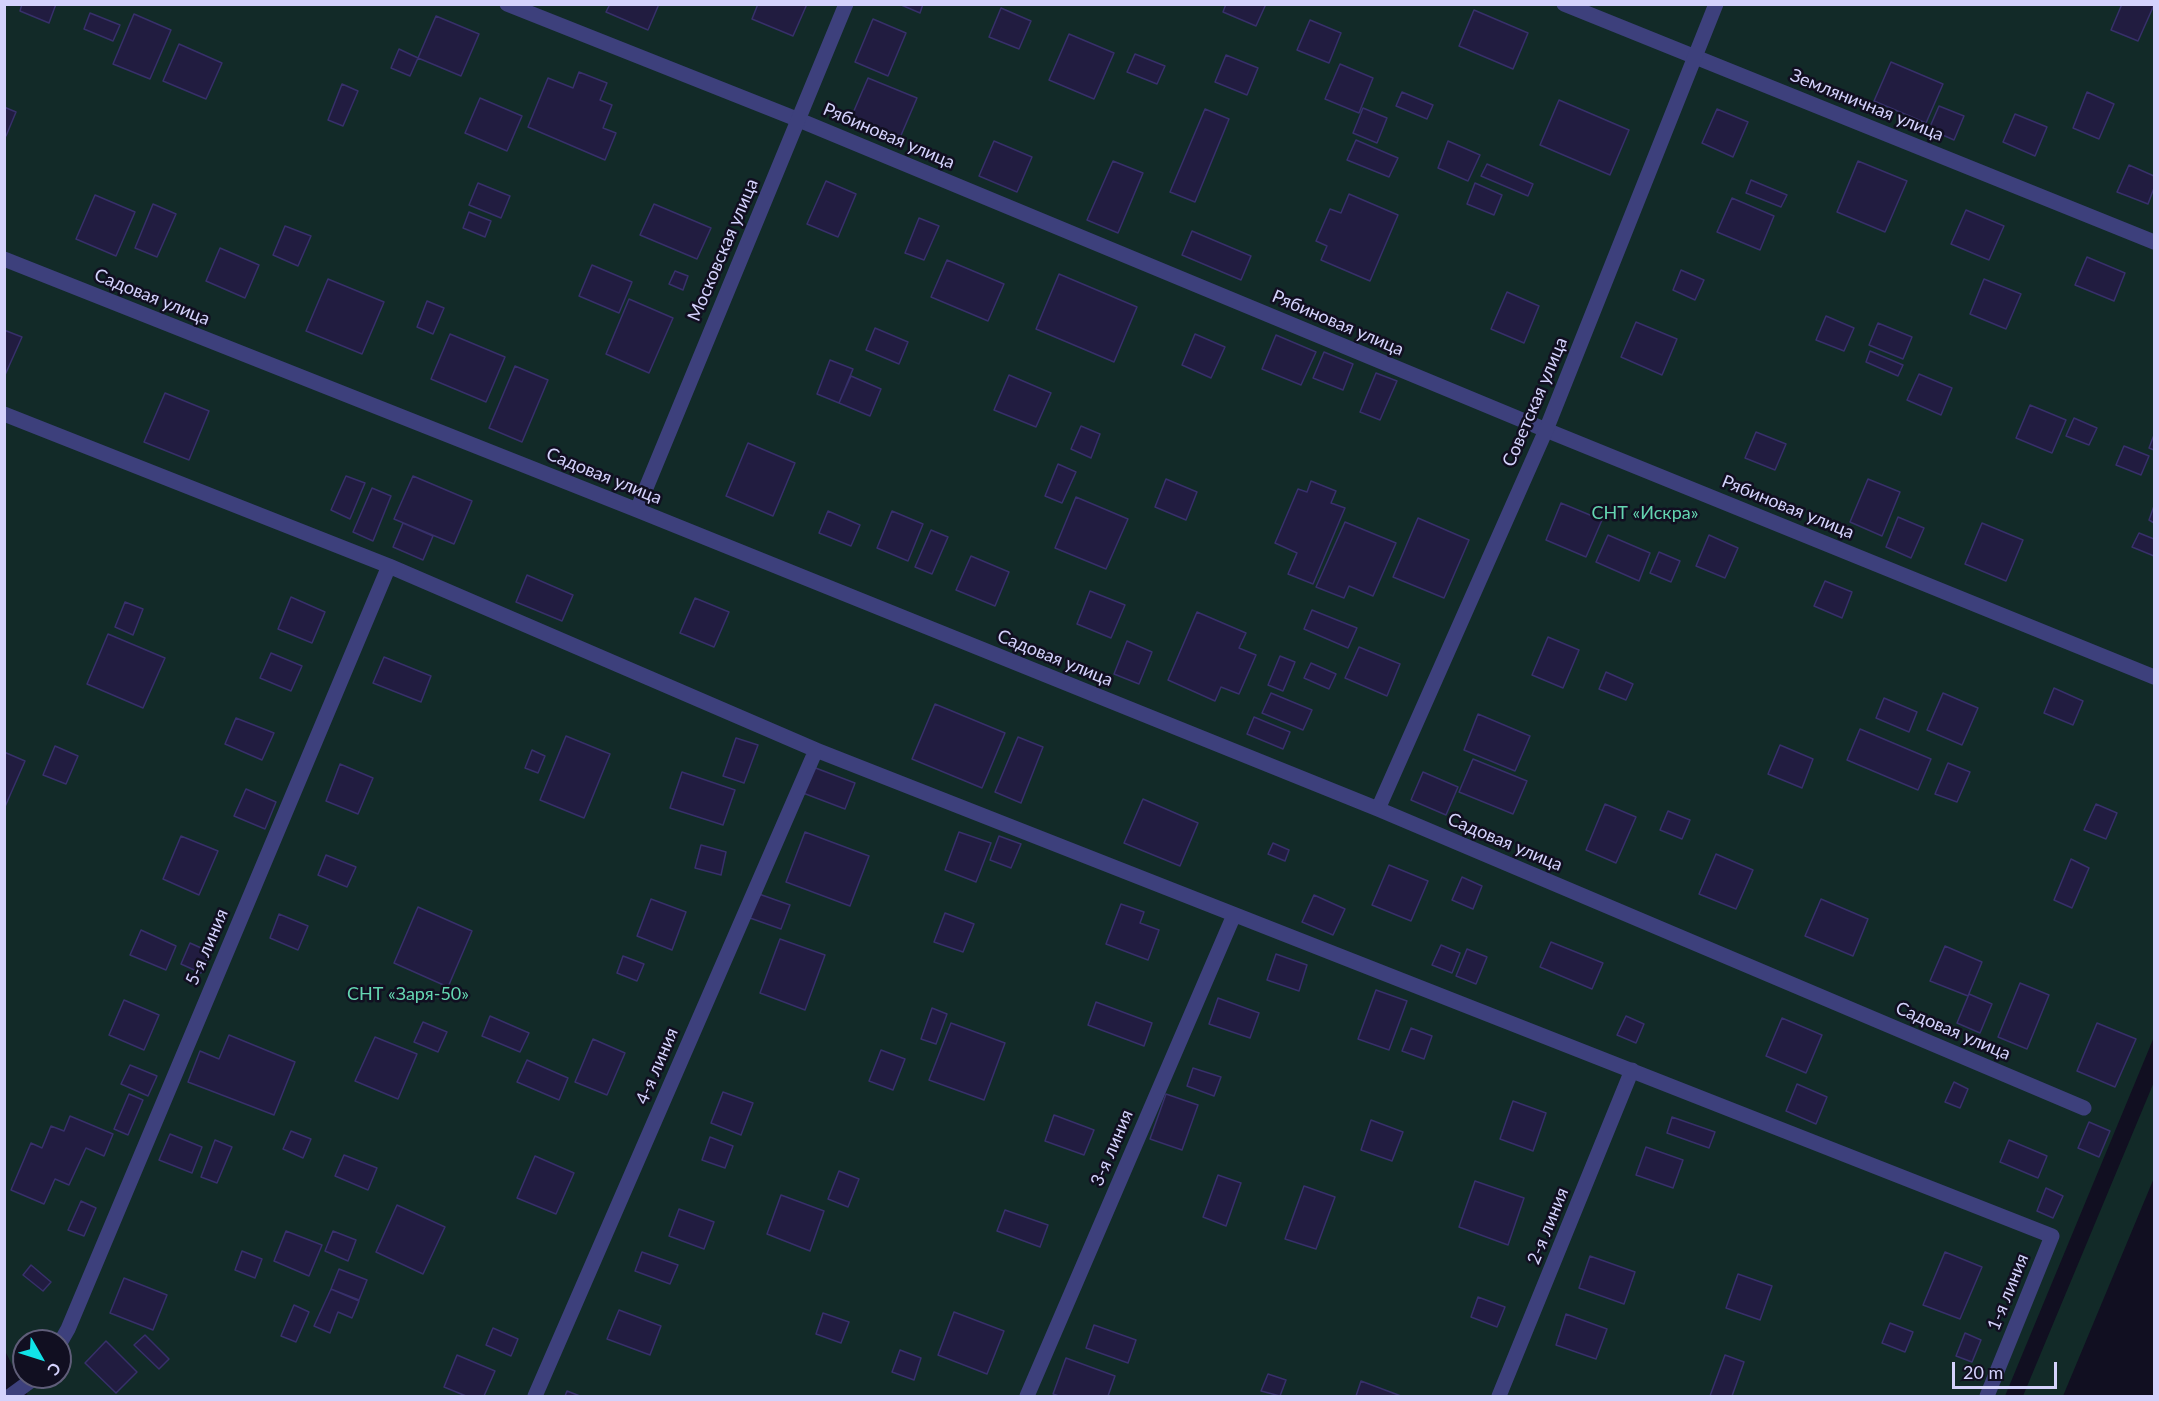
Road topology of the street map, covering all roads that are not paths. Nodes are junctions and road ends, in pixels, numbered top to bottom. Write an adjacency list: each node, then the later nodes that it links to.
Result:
1 (507, 4): 6 (street, Рябиновая улица)
2 (846, 4): 6 (street, Московская улица)
3 (1564, 4): 5 (street, Земляничная улица)
4 (1716, 4): 5 (street, Советская улица)
5 (1695, 57): 7 (street, Земляничная улица); 10 (street, Советская улица)
6 (799, 120): 10 (street, Рябиновая улица); 11 (street, Московская улица)
7 (2154, 242)
8 (4, 259): 11 (street, Садовая улица)
9 (4, 414): 12 (street)
10 (1546, 430): 13 (street, Рябиновая улица); 15 (street, Советская улица)
11 (637, 510): 15 (street, Садовая улица)
12 (389, 566): 14 (street); 19 (street, 5-я линия)
13 (2154, 677)
14 (816, 750): 16 (street); 20 (street, 4-я линия)
15 (1377, 809): 18 (street, Садовая улица)
16 (1234, 915): 17 (street); 21 (street, 3-я линия)
17 (1632, 1070): 22 (street, 2-я линия); 23 (street, 1-я линия)
18 (2084, 1108)
19 (67, 1329)
20 (535, 1396)
21 (1027, 1396)
22 (1499, 1396)
23 (1987, 1396)

